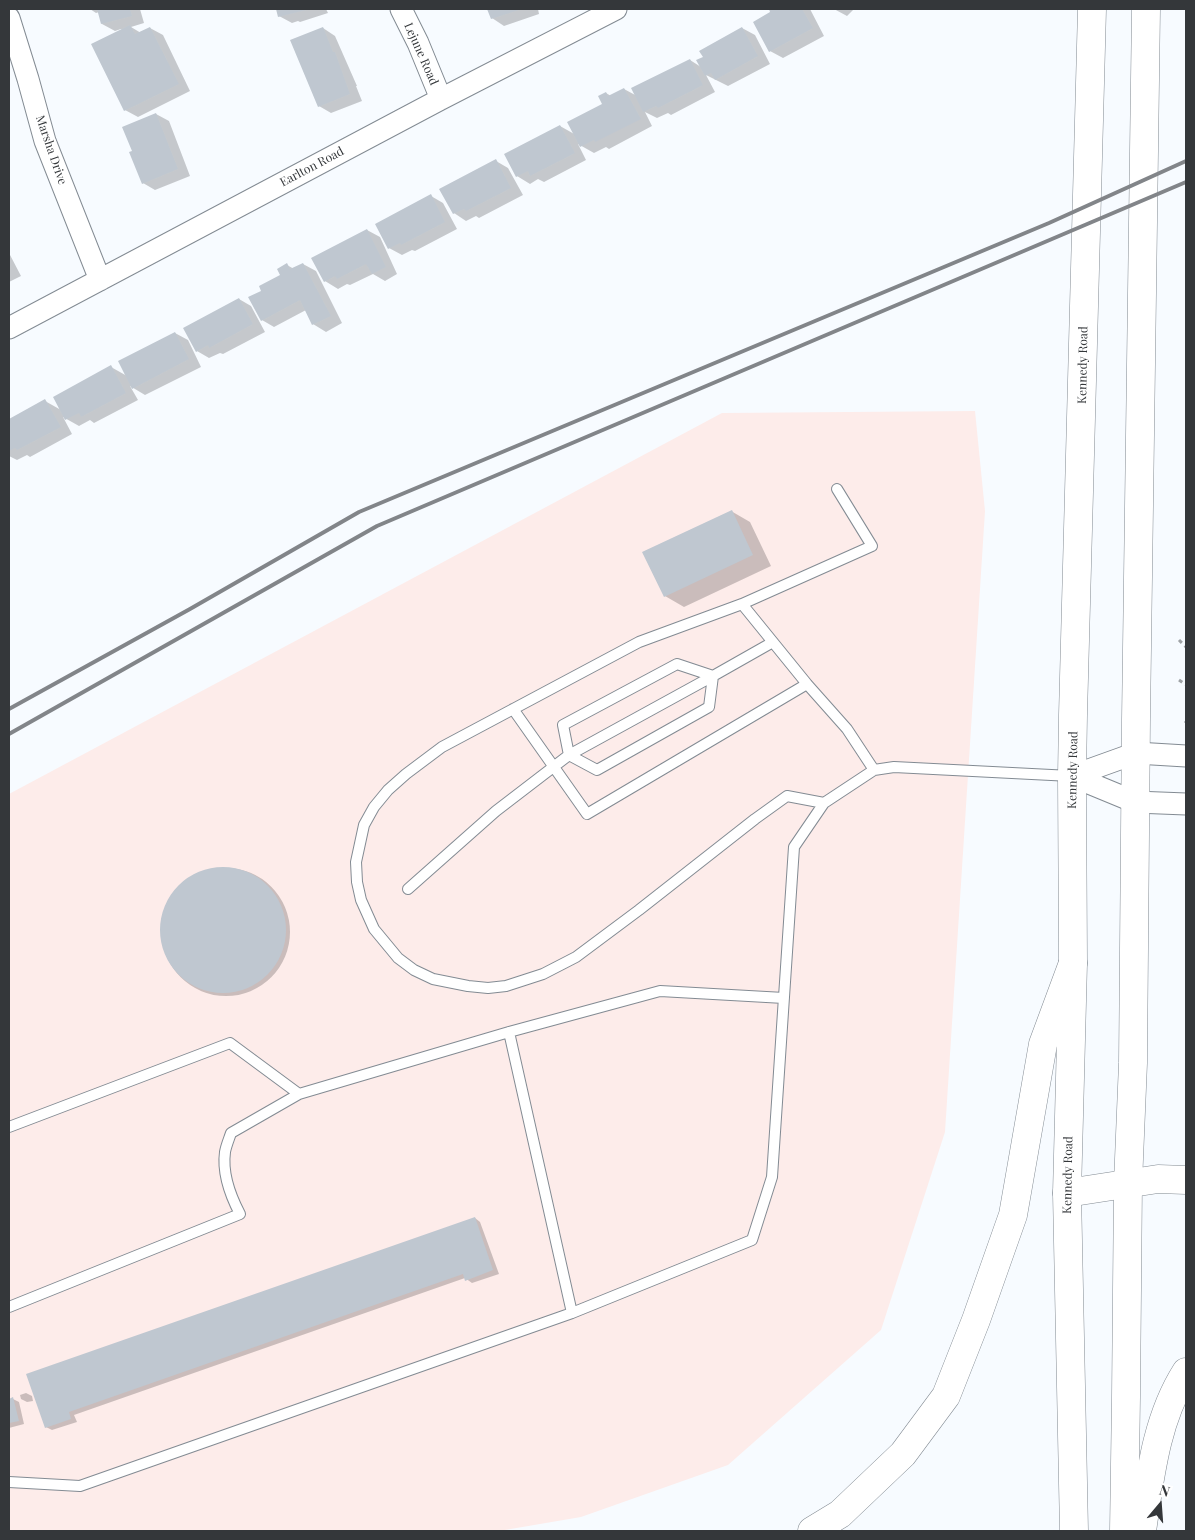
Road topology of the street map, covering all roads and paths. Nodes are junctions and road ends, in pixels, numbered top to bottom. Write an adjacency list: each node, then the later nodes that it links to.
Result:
1 (401, 9): 6 (street, Lejune Road)
2 (616, 9): 6 (street, Earlton Road)
3 (1092, 9): 24 (main road, Kennedy Road)
4 (1146, 9): 19 (main road)
5 (9, 18): 7 (street, Marsha Drive)
6 (441, 98): 7 (street, Earlton Road)
7 (100, 280): 8 (street, Earlton Road)
8 (9, 328)
9 (837, 488): 10 (lane)
10 (742, 604): 12 (lane); 18 (lane)
11 (1179, 640): 13 (path)
12 (773, 642): 14 (lane); 16 (lane)
13 (1186, 646)
14 (712, 676): 20 (lane); 20 (lane); 20 (lane)
15 (1179, 680): 17 (path)
16 (807, 684): 22 (lane); 23 (lane)
17 (1186, 685)
18 (513, 710): 22 (lane); 26 (lane)
19 (1136, 753): 21 (street); 24 (street); 25 (main road)
20 (570, 755): 22 (lane)
21 (1186, 756)
22 (554, 767): 28 (lane)
23 (874, 770): 24 (lane); 26 (lane)
24 (1072, 776): 25 (street); 29 (main road, Kennedy Road)
25 (1135, 802): 27 (street); 35 (main road)
26 (824, 803): 30 (lane)
27 (1186, 804)
28 (408, 889)
29 (1073, 963): 36 (main road, Kennedy Road); 41 (main road)
30 (784, 998): 31 (lane); 38 (lane)
31 (509, 1032): 32 (lane); 38 (lane)
32 (299, 1094): 33 (lane); 37 (lane)
33 (9, 1126)
34 (1186, 1180): 35 (main road)
35 (1128, 1183): 36 (main road); 43 (main road)
36 (1067, 1193): 42 (main road, Kennedy Road)
37 (9, 1307)
38 (572, 1313): 40 (lane)
39 (1186, 1372): 44 (main road)
40 (9, 1482)
41 (812, 1531)
42 (1074, 1531)
43 (1124, 1531)
44 (1142, 1531)

